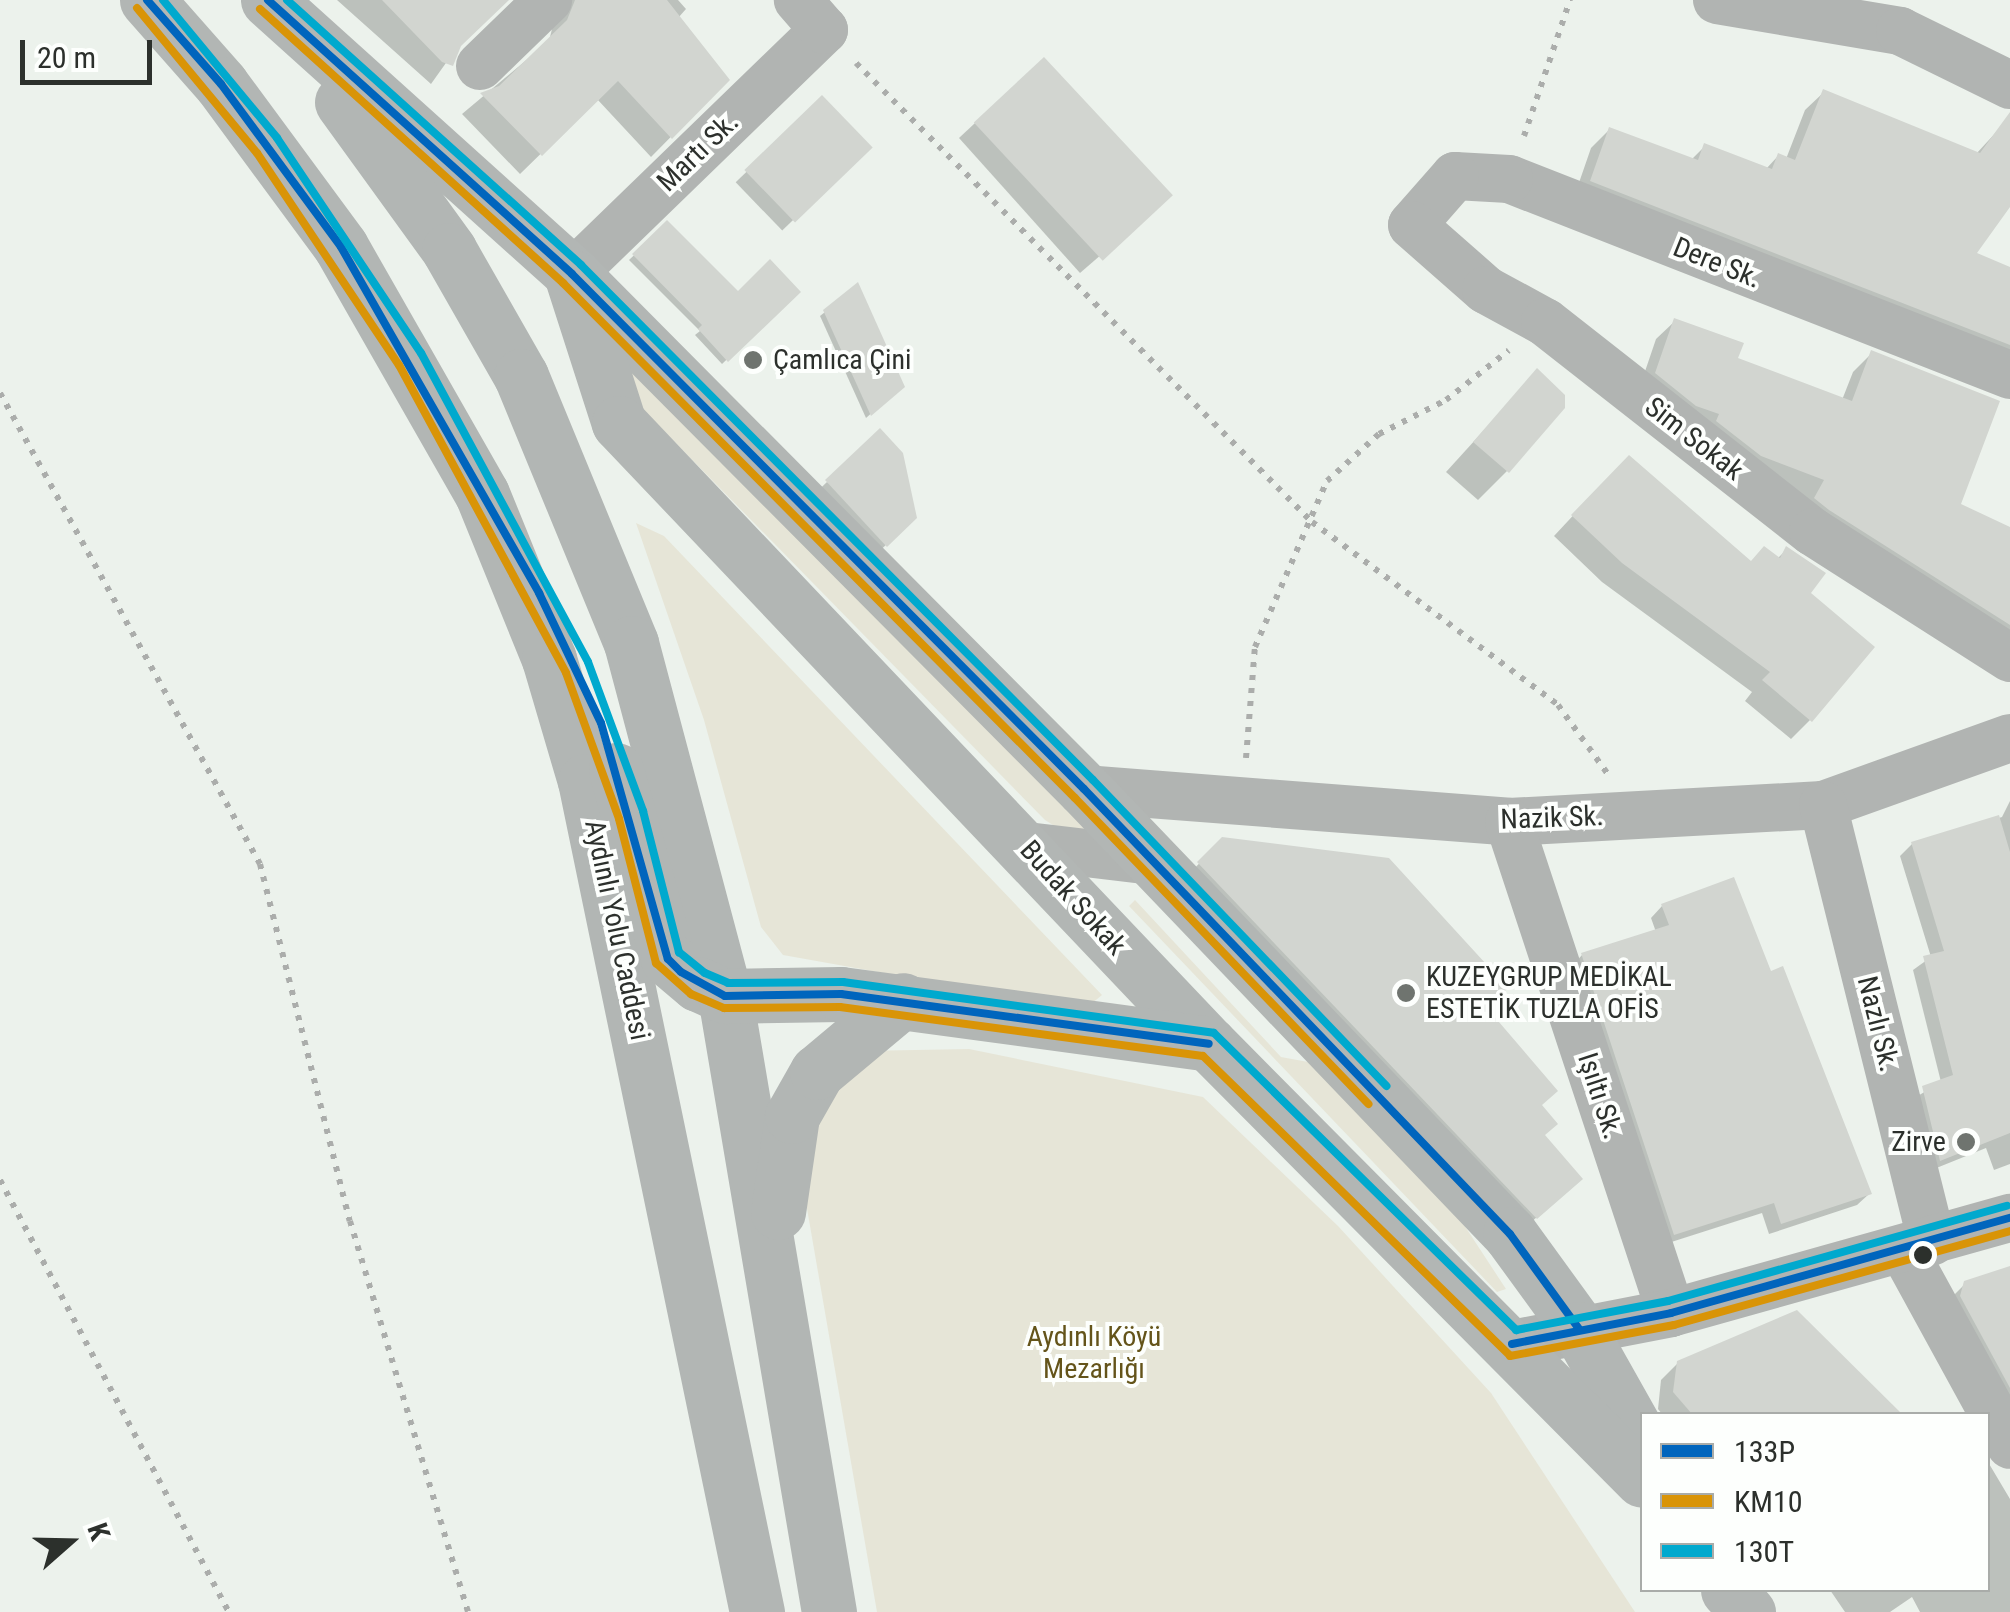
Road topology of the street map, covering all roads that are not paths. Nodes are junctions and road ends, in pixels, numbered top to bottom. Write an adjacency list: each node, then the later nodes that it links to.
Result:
1 (147, 0): 11 (main road, Aydınlı Yolu Caddesi)
2 (265, 0): 9 (main road); 19 (main road)
3 (548, 0): 6 (street)
4 (1717, 0): 7 (street)
5 (811, 15): 9 (street, Martı Sk.)
6 (480, 66)
7 (2010, 85)
8 (1433, 204): 10 (street, Dere Sk.); 12 (street, Sim Sokak)
9 (572, 274): 14 (main road); 17 (main road, Budak Sokak)
10 (2010, 375)
11 (482, 494): 19 (main road); 32 (main road, Aydınlı Yolu Caddesi)
12 (2010, 658)
13 (2010, 738): 15 (street, Nazik Sk.)
14 (1084, 789): 16 (street, Nazik Sk.); 18 (main road)
15 (1823, 805): 16 (street, Nazik Sk.); 23 (street, Nazlı Sk.)
16 (1509, 822): 25 (street, Işıltı Sk.)
17 (1027, 846): 18 (street); 21 (main road, Budak Sokak)
18 (1152, 861): 26 (main road)
19 (726, 996): 20 (main road); 24 (main road)
20 (902, 1000): 21 (main road); 24 (main road)
21 (1209, 1044): 27 (main road, Budak Sokak)
22 (2010, 1218): 23 (street)
23 (1918, 1247): 25 (street); 29 (street, Nazlı Sk.)
24 (778, 1310): 33 (main road)
25 (1671, 1313): 26 (street)
26 (1579, 1330): 27 (street); 28 (main road)
27 (1512, 1344): 30 (main road, Budak Sokak)
28 (1640, 1437)
29 (2010, 1446)
30 (1640, 1478)
31 (1730, 1592): 34 (main road)
32 (756, 1612)
33 (829, 1612)
34 (1748, 1612)

